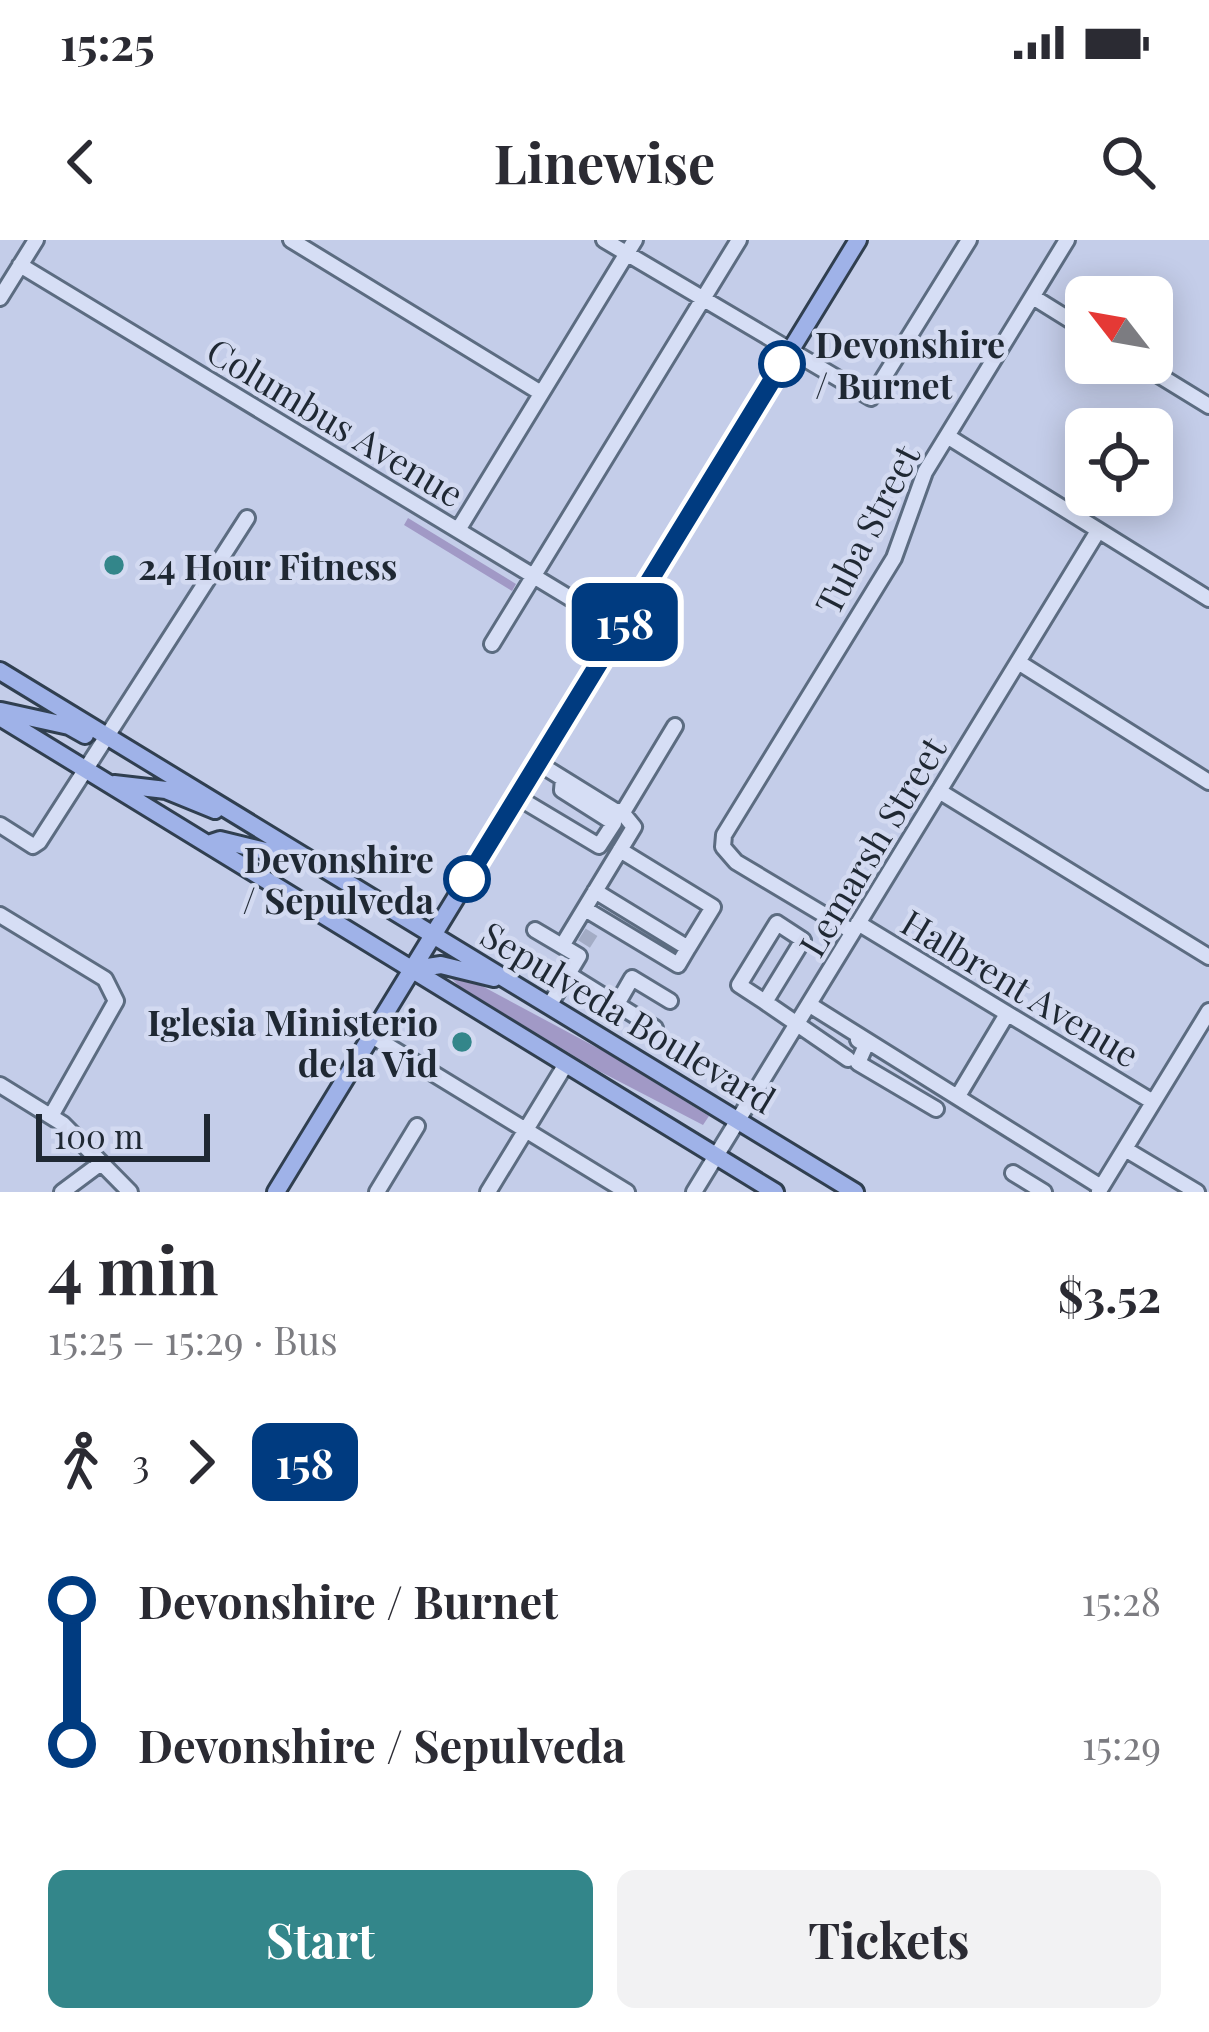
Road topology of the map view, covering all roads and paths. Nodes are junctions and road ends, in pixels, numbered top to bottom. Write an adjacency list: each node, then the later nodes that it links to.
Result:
1 (36, 240): 9 (street)
2 (291, 240): 16 (street)
3 (604, 240): 8 (street)
4 (739, 240): 12 (street)
5 (858, 240): 14 (main road)
6 (969, 240): 14 (street)
7 (1067, 240): 10 (street, Tuba Street)
8 (630, 247): 12 (street); 16 (street)
9 (20, 265): 11 (street); 20 (street, Columbus Avenue)
10 (1033, 297): 13 (street); 18 (street, Tuba Street)
11 (0, 298)
12 (702, 299): 14 (street); 22 (street)
13 (1065, 317)
14 (790, 351): 24 (main road)
15 (1173, 384): 17 (street)
16 (541, 393): 20 (street)
17 (1209, 406)
18 (947, 436): 21 (street); 43 (street, Tuba Street)
19 (248, 518): 30 (street)
20 (458, 530): 22 (street, Columbus Avenue)
21 (1098, 531): 23 (street); 26 (street, Lemarsh Street)
22 (534, 576): 24 (street, Columbus Avenue); 25 (street)
23 (1209, 599)
24 (620, 629): 31 (main road)
25 (493, 644)
26 (1018, 662): 34 (street); 37 (street, Lemarsh Street)
27 (1, 673): 30 (main road, Sepulveda Boulevard)
28 (0, 714): 30 (main road); 32 (main road, Sepulveda Boulevard)
29 (675, 726): 40 (street)
30 (105, 735): 32 (street); 36 (main road, Sepulveda Boulevard)
31 (538, 763): 33 (street); 38 (main road)
32 (84, 769): 35 (main road, Sepulveda Boulevard); 36 (main road); 41 (street)
33 (563, 779): 38 (street); 40 (street)
34 (1209, 782)
35 (109, 784): 39 (main road); 42 (main road, Sepulveda Boulevard)
36 (188, 786): 39 (main road, Sepulveda Boulevard)
37 (939, 791): 49 (street, Lemarsh Street); 54 (street)
38 (517, 797): 51 (main road)
39 (228, 811): 45 (main road, Sepulveda Boulevard)
40 (621, 811): 44 (street)
41 (0, 825)
42 (208, 844): 45 (main road); 55 (main road, Sepulveda Boulevard)
43 (724, 847): 49 (street, Halbrent Avenue)
44 (620, 850): 46 (street); 53 (street)
45 (311, 861): 51 (main road, Sepulveda Boulevard)
46 (595, 891): 47 (street); 53 (street)
47 (585, 909): 52 (street); 53 (street)
48 (0, 915): 73 (street)
49 (855, 928): 63 (street, Halbrent Avenue); 64 (street, Lemarsh Street)
50 (535, 930): 52 (street)
51 (433, 935): 55 (main road); 57 (main road, Sepulveda Boulevard)
52 (562, 946): 56 (street)
53 (688, 948)
54 (1209, 957)
55 (412, 969): 57 (main road); 66 (main road); 68 (main road, Sepulveda Boulevard)
56 (568, 974): 59 (street); 61 (street)
57 (508, 982): 61 (main road, Sepulveda Boulevard)
58 (670, 1001): 59 (street)
59 (617, 1004): 65 (street)
60 (769, 1004): 60 (street); 64 (street)
61 (549, 1006): 74 (main road, Sepulveda Boulevard)
62 (1209, 1011): 71 (street)
63 (1007, 1014): 70 (street); 71 (street, Halbrent Avenue)
64 (804, 1015): 67 (street); 70 (street); 72 (street); 74 (street, Lemarsh Street)
65 (655, 1028)
66 (372, 1036): 76 (street); 84 (main road)
67 (848, 1059)
68 (566, 1064): 76 (street); 78 (main road, Sepulveda Boulevard)
69 (0, 1085): 73 (street)
70 (958, 1096): 81 (street)
71 (1153, 1102): 77 (street)
72 (936, 1109)
73 (51, 1116): 79 (street)
74 (738, 1120): 78 (street, Lemarsh Street); 90 (main road, Sepulveda Boulevard)
75 (417, 1126): 85 (street)
76 (526, 1130): 86 (street); 87 (street)
77 (1125, 1149): 81 (street); 92 (street)
78 (716, 1156): 88 (street, Lemarsh Street); 89 (main road, Sepulveda Boulevard)
79 (101, 1163): 82 (street); 83 (street)
80 (1013, 1173): 91 (street)
81 (1100, 1190)
82 (62, 1192)
83 (130, 1192)
84 (276, 1192)
85 (377, 1192)
86 (488, 1192)
87 (627, 1192)
88 (694, 1192)
89 (775, 1192)
90 (855, 1192)
91 (1044, 1192)
92 (1197, 1192)

